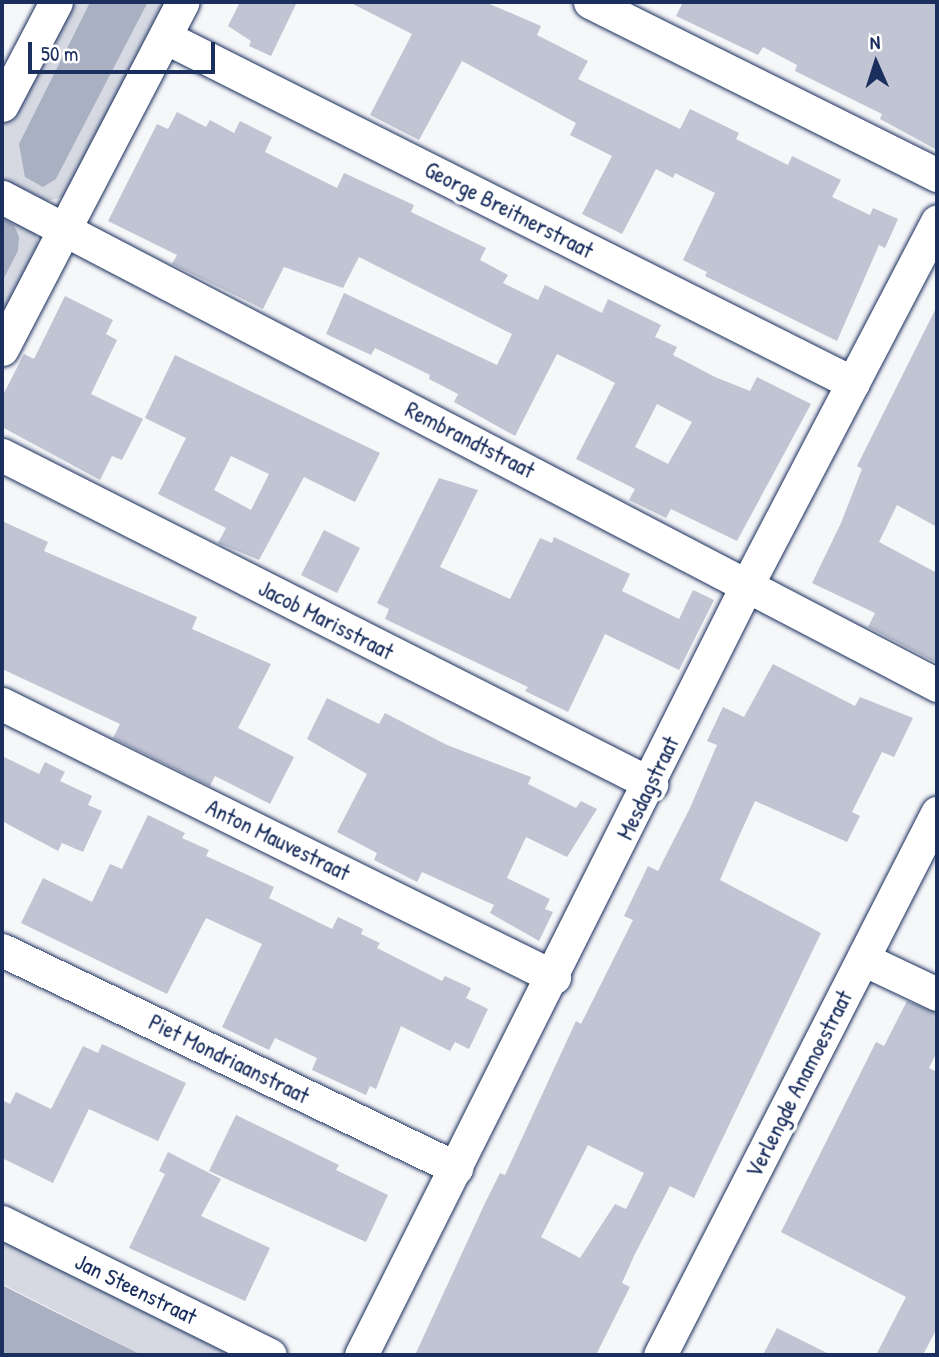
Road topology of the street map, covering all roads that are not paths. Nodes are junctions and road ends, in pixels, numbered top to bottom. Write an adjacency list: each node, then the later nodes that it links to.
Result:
1 (56, 2): 5 (street)
2 (183, 2): 4 (street)
3 (590, 2): 6 (street)
4 (165, 37): 9 (street); 11 (street, George Breitnerstraat)
5 (2, 105)
6 (937, 175)
7 (2, 197): 9 (street, Rembrandtstraat)
8 (937, 221): 11 (street, Mesdagstraat)
9 (63, 230): 10 (street); 13 (street, Rembrandtstraat)
10 (2, 349)
11 (853, 383): 13 (street, Mesdagstraat)
12 (2, 455): 16 (street, Jacob Marisstraat)
13 (748, 583): 14 (street, Rembrandtstraat); 16 (street, Mesdagstraat)
14 (937, 685)
15 (2, 704): 20 (street, Anton Mauvestraat)
16 (651, 785): 20 (street, Mesdagstraat)
17 (937, 813): 19 (street, Verlengde Anamoestraat)
18 (2, 950): 22 (street, Piet Mondriaanstraat)
19 (863, 959): 21 (street); 26 (street, Verlengde Anamoestraat)
20 (554, 977): 22 (street, Mesdagstraat)
21 (937, 995)
22 (456, 1168): 25 (street, Mesdagstraat)
23 (2, 1222): 24 (street, Jan Steenstraat)
24 (270, 1355)
25 (360, 1355)
26 (660, 1355)

